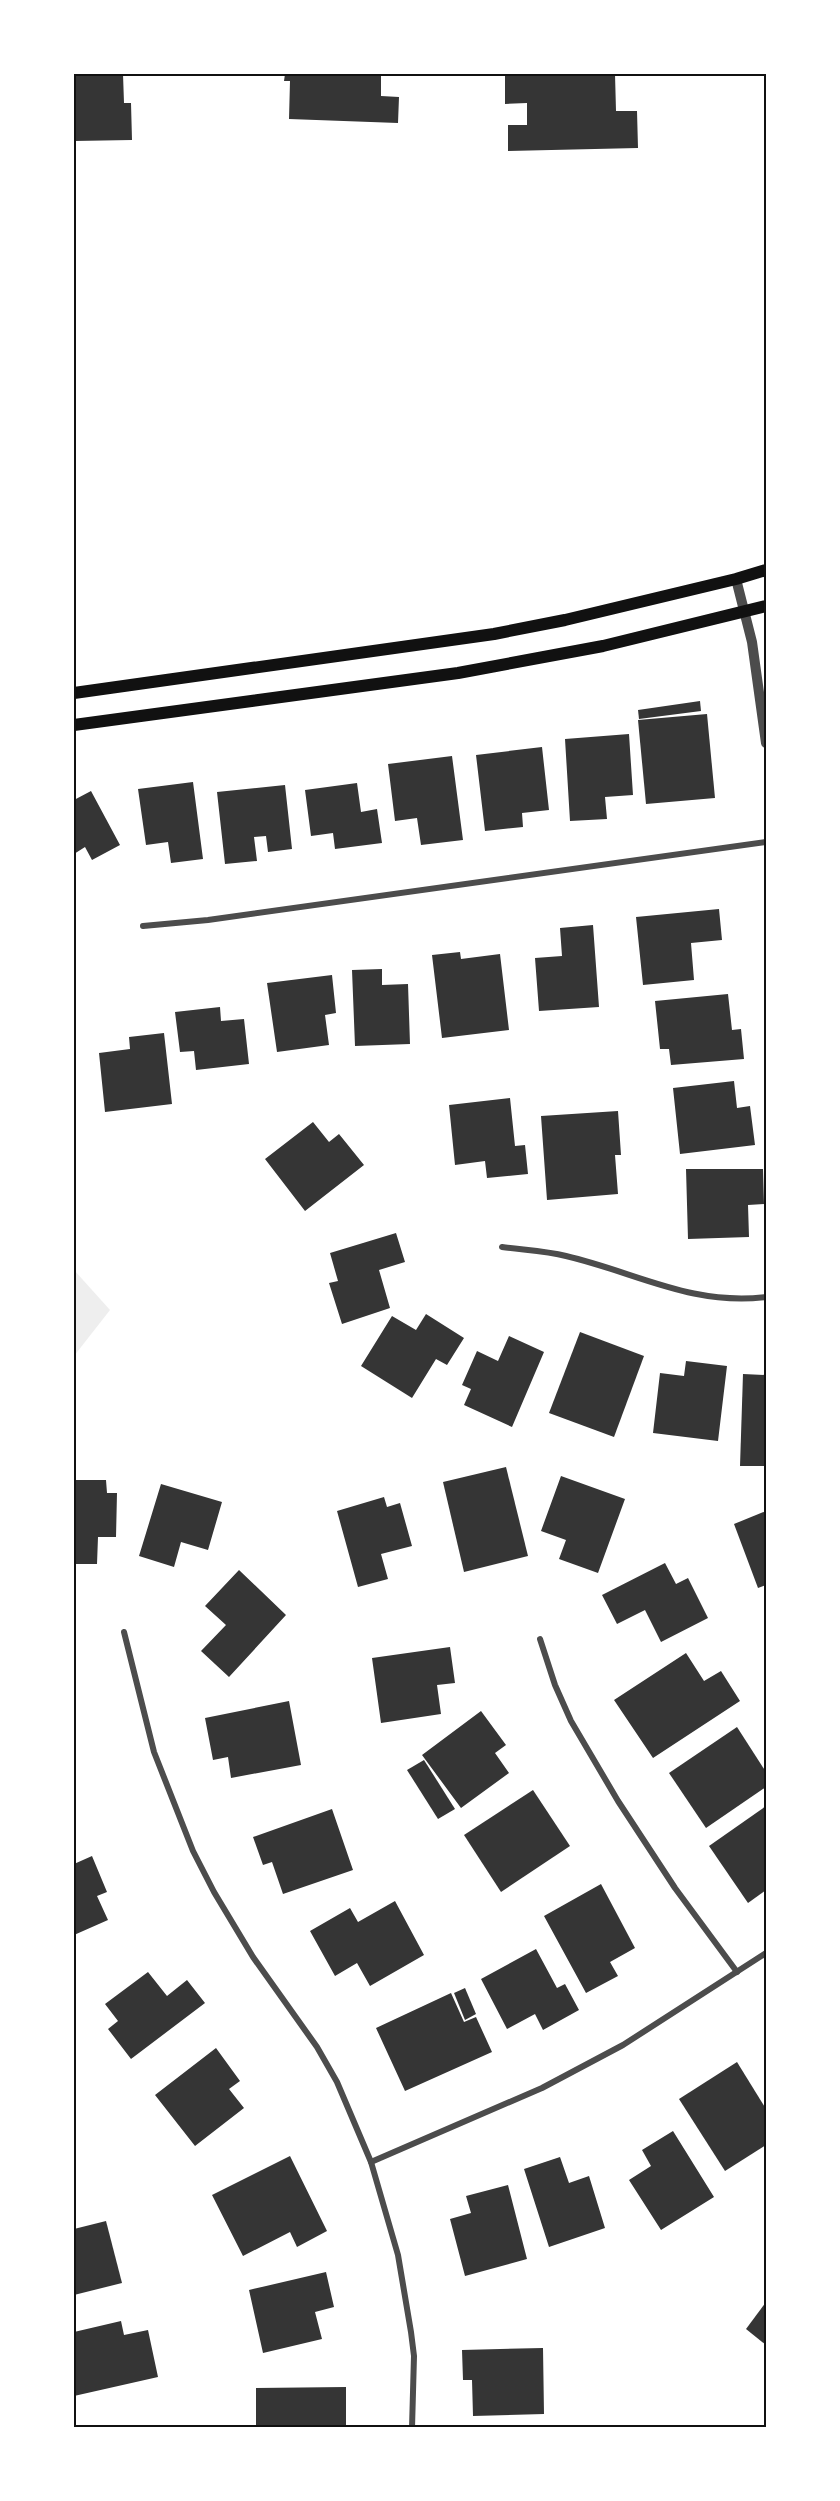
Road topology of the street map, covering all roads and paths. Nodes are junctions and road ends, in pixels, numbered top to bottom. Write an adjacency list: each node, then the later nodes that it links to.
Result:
1 (766, 570): 2 (main road)
2 (736, 579): 4 (street); 5 (main road)
3 (766, 606): 4 (main road)
4 (746, 613): 6 (main road); 7 (street)
5 (74, 693)
6 (74, 725)
7 (766, 743)
8 (766, 842): 9 (street)
9 (143, 926)
10 (502, 1248): 11 (street)
11 (766, 1297)
12 (124, 1632): 16 (street)
13 (540, 1639): 15 (street)
14 (766, 1953): 15 (street)
15 (737, 1972): 16 (street)
16 (371, 2162): 17 (street)
17 (412, 2427)

